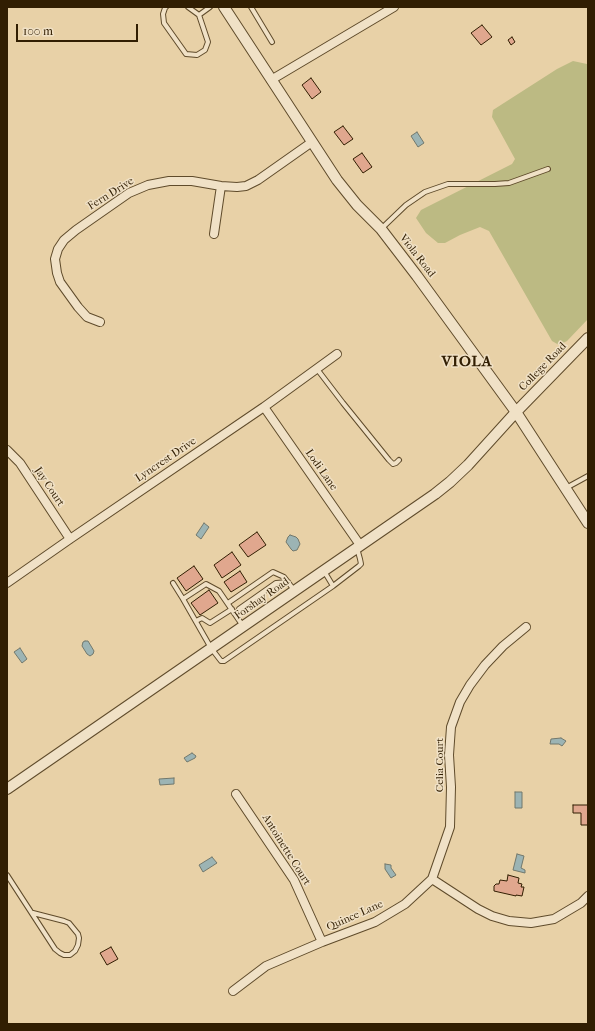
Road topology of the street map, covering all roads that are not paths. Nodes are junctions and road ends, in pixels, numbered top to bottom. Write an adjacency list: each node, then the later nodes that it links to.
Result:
1 (166, 7): 7 (lane)
2 (188, 7): 7 (lane)
3 (210, 7): 7 (lane)
4 (224, 7): 9 (street, Viola Road)
5 (251, 7): 8 (lane)
6 (394, 7): 9 (street)
7 (199, 15)
8 (272, 42)
9 (271, 80): 10 (street, Viola Road)
10 (312, 142): 12 (street, Fern Drive); 13 (street, Viola Road)
11 (548, 169): 13 (lane)
12 (220, 186): 14 (street); 15 (street, Fern Drive)
13 (381, 229): 20 (street, Viola Road)
14 (214, 234)
15 (100, 322)
16 (588, 338): 20 (street, College Road)
17 (337, 354): 18 (street, Lyncrest Drive)
18 (317, 369): 19 (street, Lyncrest Drive); 22 (lane)
19 (264, 407): 26 (street, Lyncrest Drive); 27 (street, Lodi Lane)
20 (516, 412): 24 (street, Viola Road); 27 (street, Forshay Road)
21 (7, 450): 26 (street, Jay Court)
22 (399, 460)
23 (588, 476): 24 (lane)
24 (566, 488): 25 (street, Viola Road)
25 (588, 523)
26 (70, 538): 30 (street, Lyncrest Drive)
27 (358, 547): 28 (street, Forshay Road); 32 (lane)
28 (324, 571): 32 (lane); 33 (street, Forshay Road)
29 (288, 582): 33 (lane); 35 (lane); 37 (lane)
30 (7, 583)
31 (173, 583): 34 (lane)
32 (333, 586): 41 (lane)
33 (294, 591): 39 (street, Forshay Road)
34 (184, 599): 35 (lane); 38 (lane)
35 (228, 604): 36 (lane)
36 (232, 609): 37 (lane); 38 (lane)
37 (236, 615): 39 (lane)
38 (196, 621): 41 (lane)
39 (243, 626): 41 (street, Forshay Road)
40 (526, 627): 45 (street, Celia Court)
41 (211, 648): 42 (street, Forshay Road)
42 (7, 789)
43 (236, 794): 48 (street, Antoinette Court)
44 (7, 875): 47 (lane)
45 (432, 879): 46 (street); 48 (street, Quince Lane)
46 (588, 896)
47 (33, 913): 47 (lane)
48 (322, 942): 49 (street, Quince Lane)
49 (233, 991)

